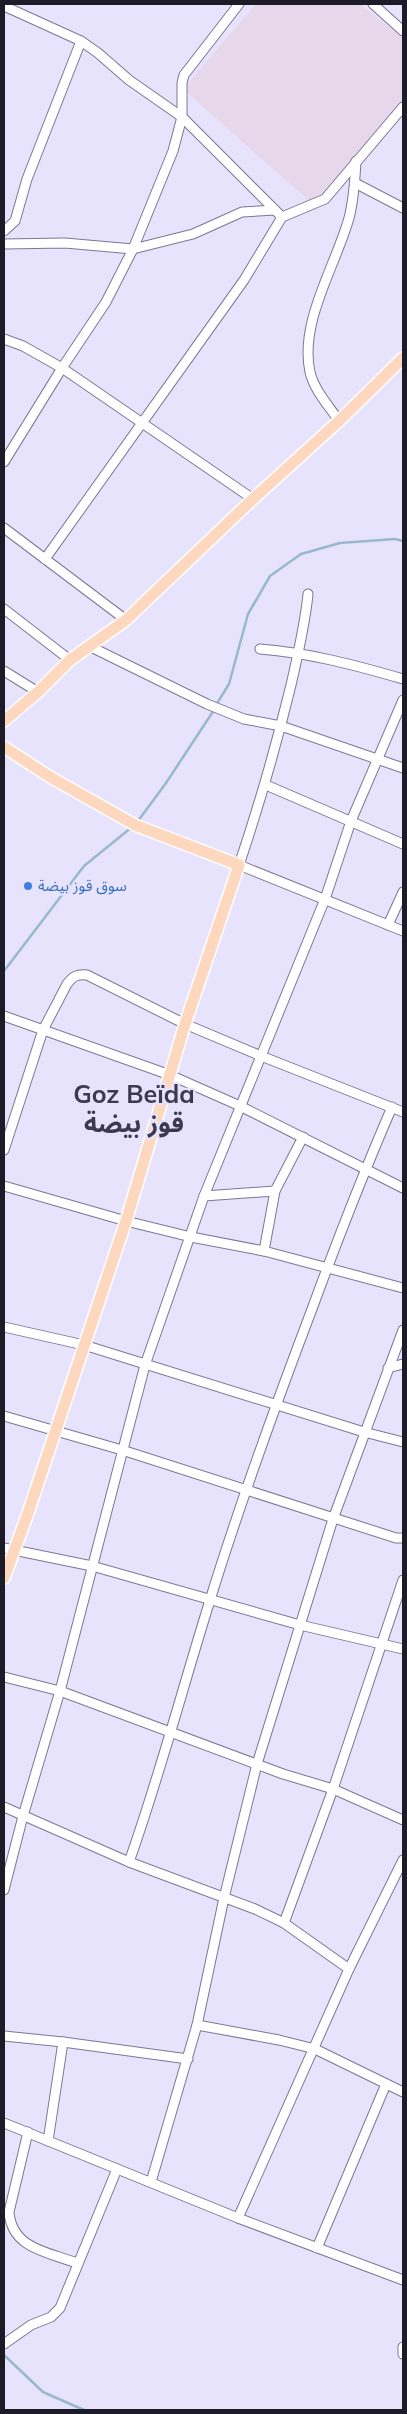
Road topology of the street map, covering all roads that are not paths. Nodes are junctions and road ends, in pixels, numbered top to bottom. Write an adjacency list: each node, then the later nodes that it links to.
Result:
1 (240, 4): 7 (street)
2 (373, 4): 4 (street)
3 (4, 6): 5 (street)
4 (403, 31)
5 (81, 41): 7 (street); 13 (street)
6 (403, 107): 8 (street)
7 (182, 117): 11 (street); 15 (street)
8 (356, 161): 9 (street); 12 (street)
9 (355, 183): 10 (street); 19 (street)
10 (403, 208)
11 (275, 210): 12 (street); 15 (street)
12 (282, 217): 20 (street)
13 (4, 231)
14 (4, 244): 15 (street)
15 (134, 249): 18 (street)
16 (4, 339): 18 (street)
17 (403, 358): 19 (main road)
18 (62, 368): 20 (street); 21 (street)
19 (339, 421): 22 (main road)
20 (143, 422): 22 (street); 24 (street)
21 (4, 462)
22 (252, 499): 27 (main road)
23 (4, 528): 24 (street)
24 (45, 558): 27 (street)
25 (308, 594): 30 (street)
26 (4, 608): 31 (street)
27 (126, 620): 28 (main road)
28 (89, 646): 31 (main road); 37 (street)
29 (260, 649): 30 (street)
30 (298, 652): 33 (street); 37 (street)
31 (70, 660): 34 (main road)
32 (4, 671): 34 (street)
33 (403, 679)
34 (38, 692): 36 (main road)
35 (403, 700): 39 (street)
36 (4, 721)
37 (281, 726): 39 (street); 41 (street)
38 (4, 747): 44 (main road)
39 (378, 759): 40 (street); 42 (street)
40 (403, 768)
41 (266, 785): 42 (street); 44 (street)
42 (351, 821): 43 (street); 46 (street)
43 (403, 844)
44 (239, 865): 46 (street); 50 (main road)
45 (403, 892): 47 (street)
46 (325, 899): 47 (street); 52 (street)
47 (388, 925): 48 (street)
48 (403, 931)
49 (4, 1016): 51 (street)
50 (185, 1024): 51 (street); 52 (street); 53 (main road)
51 (43, 1030): 53 (street); 58 (street)
52 (261, 1056): 54 (street); 55 (street)
53 (170, 1076): 54 (street); 64 (main road)
54 (240, 1106): 57 (street); 63 (street)
55 (392, 1107): 56 (street); 59 (street)
56 (403, 1112)
57 (303, 1137): 59 (street); 62 (street)
58 (4, 1150)
59 (366, 1167): 61 (street); 67 (street)
60 (4, 1186): 64 (street)
61 (403, 1188)
62 (275, 1191): 63 (street); 66 (street)
63 (204, 1196): 65 (street)
64 (126, 1221): 65 (street); 71 (main road)
65 (191, 1237): 66 (street); 73 (street)
66 (264, 1251): 67 (street)
67 (327, 1268): 68 (street); 75 (street)
68 (403, 1288)
69 (4, 1327): 71 (street)
70 (403, 1330): 74 (street)
71 (84, 1345): 73 (street); 77 (main road)
72 (403, 1364): 74 (street)
73 (145, 1365): 75 (street); 80 (street)
74 (388, 1368): 78 (street)
75 (276, 1404): 78 (street); 81 (street)
76 (4, 1416): 77 (street)
77 (56, 1431): 80 (street); 84 (main road)
78 (364, 1432): 79 (street); 82 (street)
79 (403, 1442)
80 (122, 1450): 81 (street); 85 (street)
81 (246, 1489): 82 (street); 88 (street)
82 (333, 1519): 83 (street); 89 (street)
83 (403, 1538)
84 (9, 1549): 85 (street); 86 (main road)
85 (92, 1566): 88 (street); 93 (street)
86 (4, 1578)
87 (403, 1580): 90 (street)
88 (211, 1598): 89 (street); 94 (street)
89 (300, 1625): 90 (street); 95 (street)
90 (382, 1643): 91 (street); 96 (street)
91 (403, 1649)
92 (4, 1677): 93 (street)
93 (60, 1691): 94 (street); 98 (street)
94 (172, 1733): 95 (street); 101 (street)
95 (257, 1764): 96 (street); 103 (street)
96 (333, 1789): 99 (street); 104 (street)
97 (4, 1807): 98 (street)
98 (22, 1816): 101 (street); 102 (street)
99 (403, 1820)
100 (403, 1860): 105 (street)
101 (129, 1862): 103 (street)
102 (4, 1890)
103 (224, 1898): 104 (street); 106 (street)
104 (284, 1924): 105 (street)
105 (349, 1970): 109 (street)
106 (197, 2025): 109 (street); 110 (street)
107 (4, 2036): 108 (street)
108 (63, 2042): 110 (street); 115 (street)
109 (315, 2049): 111 (street); 118 (street)
110 (188, 2059): 117 (street)
111 (386, 2084): 112 (street); 119 (street)
112 (403, 2092)
113 (4, 2122): 114 (street)
114 (28, 2132): 115 (street); 120 (street)
115 (48, 2140): 116 (street)
116 (117, 2168): 117 (street); 120 (street)
117 (151, 2182): 118 (street)
118 (238, 2218): 119 (street)
119 (317, 2248): 121 (street)
120 (77, 2263): 122 (street)
121 (403, 2280)
122 (4, 2344)
123 (403, 2347): 124 (street)
124 (403, 2354)

